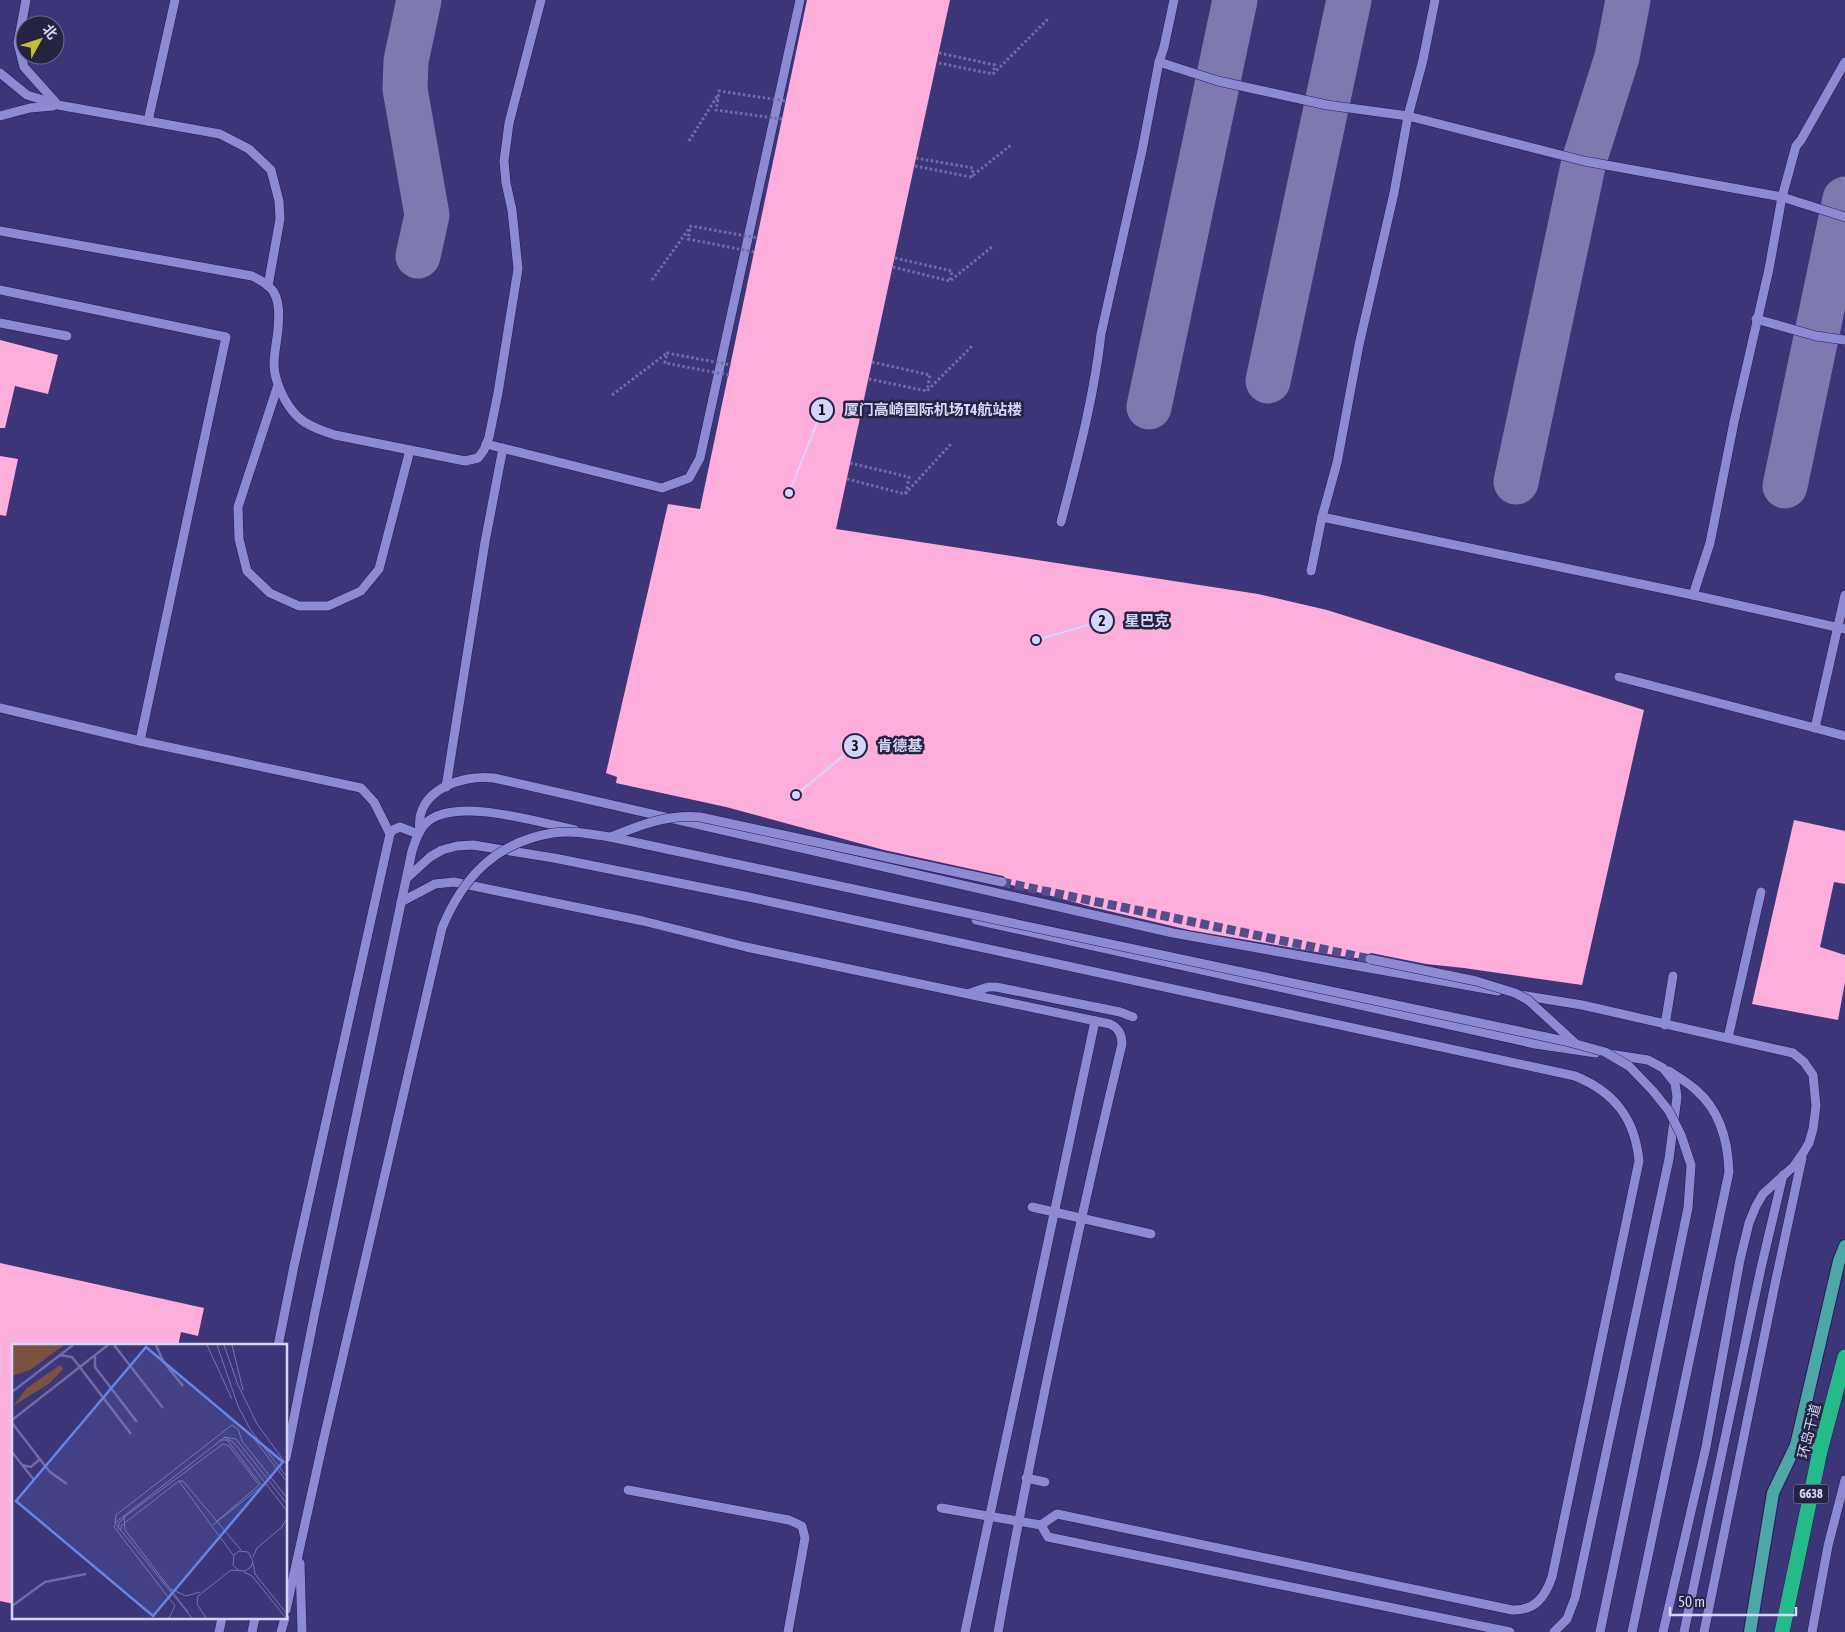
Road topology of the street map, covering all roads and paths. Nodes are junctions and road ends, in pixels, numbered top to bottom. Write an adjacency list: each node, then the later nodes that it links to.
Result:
1 (26, 0): 16 (street)
2 (175, 0): 20 (street)
3 (541, 0): 52 (street)
4 (800, 0): 54 (street)
5 (1174, 0): 9 (street)
6 (1435, 0): 18 (street)
7 (1048, 19): 13 (path)
8 (938, 53): 13 (path)
9 (1159, 62): 18 (street); 60 (street)
10 (1845, 62): 26 (street)
11 (939, 63): 13 (path)
12 (0, 73): 16 (street)
13 (993, 74)
14 (718, 95): 15 (path, bridge); 19 (path, bridge); 21 (path)
15 (786, 101)
16 (58, 105): 17 (street); 20 (street)
17 (0, 116)
18 (1408, 116): 26 (street); 59 (street)
19 (782, 119)
20 (148, 121): 37 (street)
21 (688, 141)
22 (1011, 145): 25 (path)
23 (916, 158): 25 (path)
24 (914, 166): 25 (path)
25 (971, 177)
26 (1782, 197): 27 (street); 39 (street)
27 (1845, 217)
28 (691, 226): 30 (path, bridge); 32 (path, bridge); 35 (path, bridge)
29 (0, 231): 37 (street)
30 (757, 238)
31 (993, 246): 36 (path)
32 (754, 252)
33 (895, 258): 36 (path)
34 (893, 267): 36 (path)
35 (652, 280)
36 (950, 281)
37 (268, 286): 49 (street)
38 (0, 290): 69 (street)
39 (1756, 319): 42 (street); 62 (street)
40 (0, 323): 41 (street)
41 (67, 336)
42 (1845, 340)
43 (972, 346): 50 (path)
44 (667, 352): 46 (path, bridge); 47 (path, bridge); 51 (path)
45 (872, 362): 50 (path)
46 (731, 365)
47 (729, 375)
48 (869, 379): 50 (path)
49 (278, 385): 55 (street); 55 (street)
50 (927, 391)
51 (612, 395)
52 (486, 444): 54 (street); 55 (street)
53 (951, 444): 58 (path)
54 (503, 448): 70 (street)
55 (410, 450)
56 (850, 463): 58 (path)
57 (847, 479): 58 (path)
58 (905, 494)
59 (1322, 517): 61 (street); 62 (street)
60 (1061, 522)
61 (1311, 571)
62 (1693, 595): 64 (street)
63 (1845, 595): 64 (street)
64 (1841, 629): 67 (street)
65 (1619, 677): 67 (street)
66 (0, 708): 69 (street)
67 (1815, 728): 68 (street)
68 (1845, 736)
69 (140, 741): 72 (street)
70 (446, 787): 71 (street); 83 (street)
71 (419, 833): 72 (street); 74 (street); 86 (street)
72 (390, 834): 94 (street)
73 (610, 838): 75 (street, bridge); 85 (street, bridge); 107 (street, bridge)
74 (407, 878): 77 (street); 106 (street)
75 (1002, 882)
76 (1761, 892): 84 (street)
77 (401, 902): 80 (street); 97 (street)
78 (1370, 959): 85 (street, bridge)
79 (1672, 976): 83 (street)
80 (970, 994): 81 (street); 82 (street)
81 (1133, 1017)
82 (1095, 1021): 90 (street); 91 (street)
83 (1665, 1025): 84 (street)
84 (1728, 1038): 87 (street)
85 (1576, 1044): 115 (street, bridge)
86 (1663, 1068): 114 (street); 116 (street)
87 (1803, 1153): 88 (street); 119 (street)
88 (1783, 1175): 117 (street); 118 (street)
89 (1032, 1207): 90 (street)
90 (1054, 1212): 91 (street); 104 (street)
91 (1081, 1217): 92 (street); 99 (street)
92 (1151, 1234)
93 (1845, 1246): 96 (main road)
94 (278, 1344)
95 (1845, 1357): 98 (highway, 环岛干道 / G638)
96 (1796, 1445): 98 (main road); 120 (main road)
97 (288, 1448)
98 (1820, 1451): 121 (highway, 环岛干道 / G638)
99 (1026, 1478): 101 (street); 105 (street)
100 (1845, 1480): 122 (street)
101 (1045, 1482)
102 (628, 1490): 110 (street)
103 (941, 1508): 104 (street)
104 (989, 1516): 105 (street); 111 (street)
105 (1018, 1521): 106 (street); 112 (street)
106 (1041, 1525): 113 (street)
107 (300, 1548): 108 (street); 109 (street)
108 (288, 1601)
109 (302, 1632)
110 (788, 1632)
111 (965, 1632)
112 (998, 1632)
113 (1510, 1632)
114 (1554, 1632)
115 (1600, 1632)
116 (1632, 1632)
117 (1663, 1632)
118 (1684, 1632)
119 (1704, 1632)
120 (1750, 1632)
121 (1782, 1632)
122 (1812, 1632)

